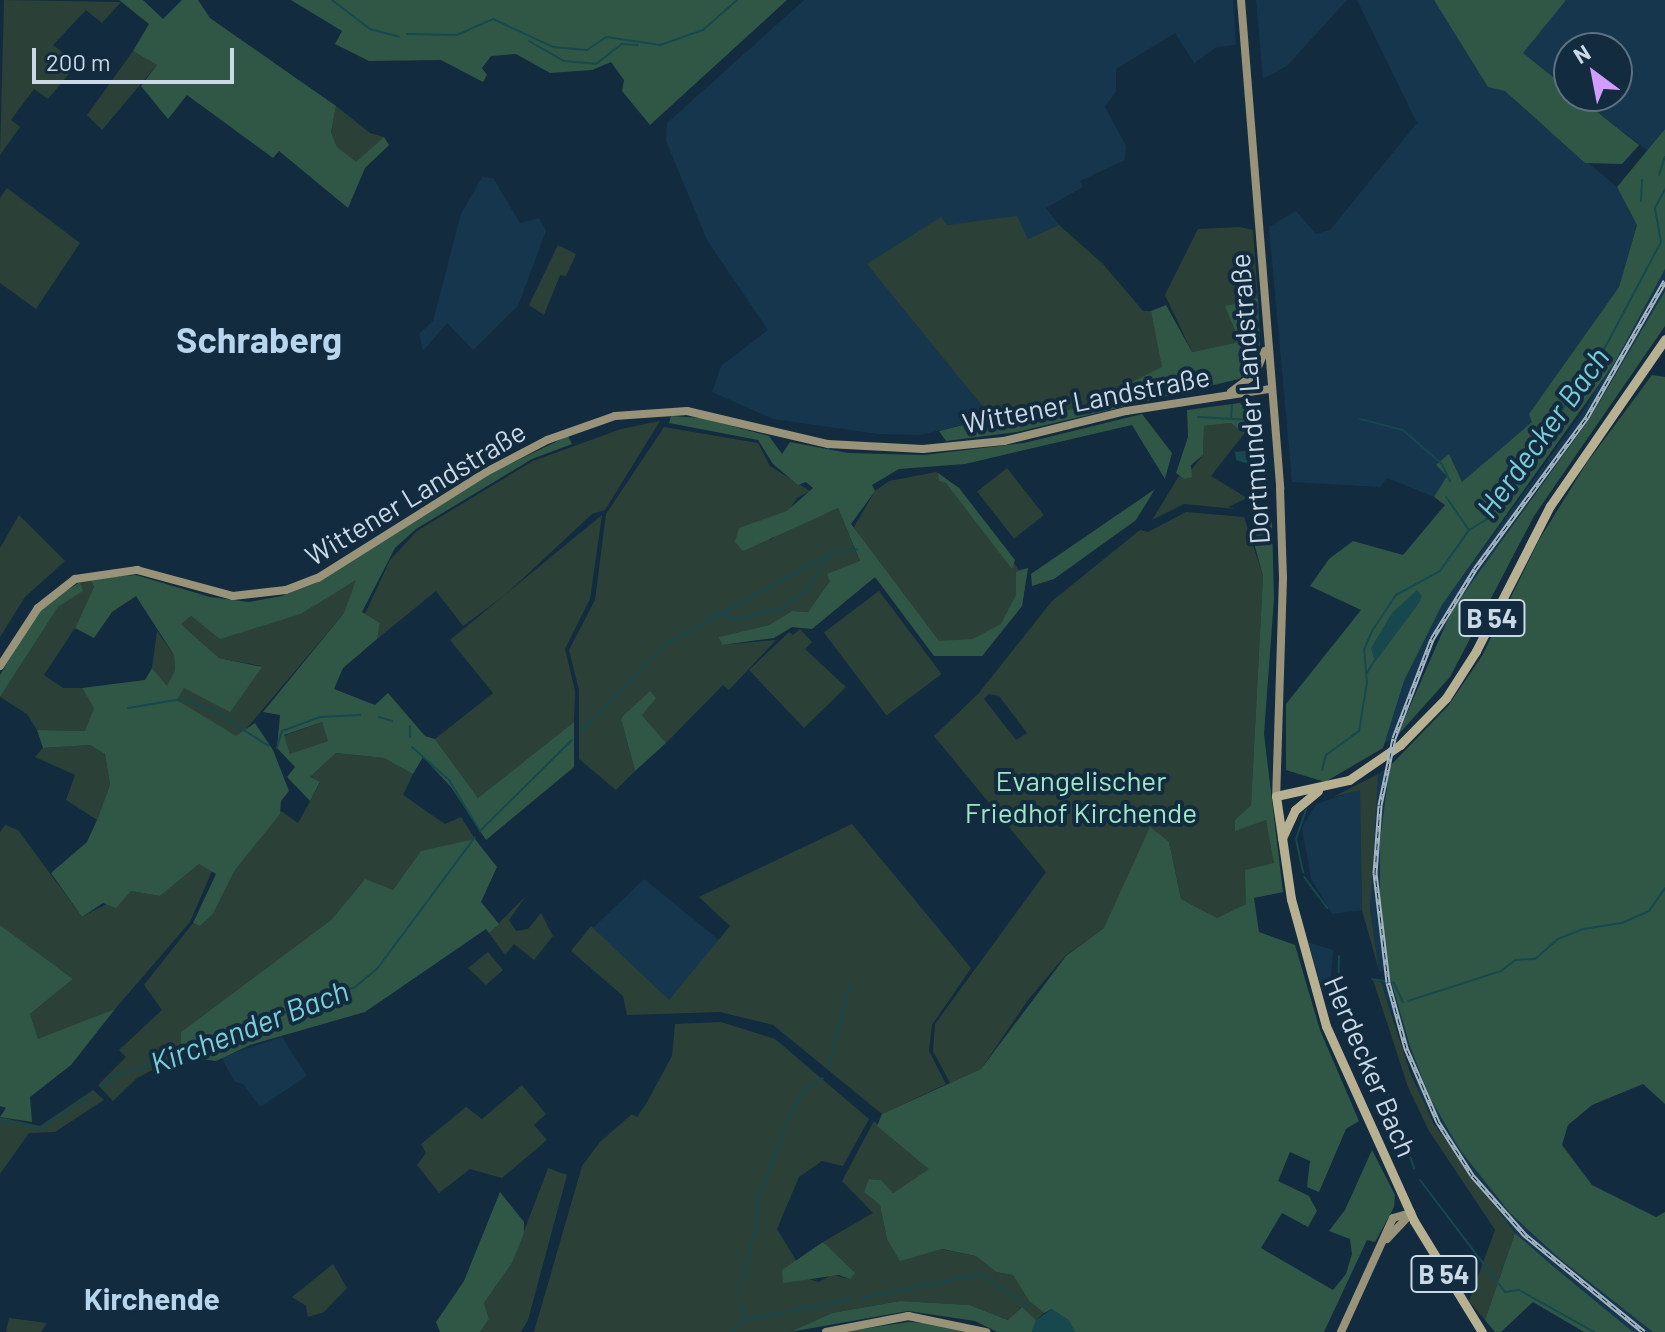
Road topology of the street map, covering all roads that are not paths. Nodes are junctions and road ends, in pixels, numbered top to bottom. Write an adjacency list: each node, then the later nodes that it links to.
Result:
1 (1241, 0): 3 (main road, Dortmunder Landstraße)
2 (1665, 339): 7 (main road, B 54)
3 (1267, 349): 4 (main road, Dortmunder Landstraße); 5 (main road)
4 (1270, 389): 5 (main road, Wittener Landstraße); 8 (main road, Dortmunder Landstraße)
5 (1227, 394): 6 (main road, Wittener Landstraße)
6 (0, 666)
7 (1322, 789): 8 (main road, B 54); 9 (main road, B 54)
8 (1276, 796): 9 (main road, Herdecker Bach / B 54)
9 (1281, 841): 10 (main road, Herdecker Bach / B 54)
10 (1411, 1213): 13 (main road); 14 (main road, Herdecker Bach / B 54)
11 (826, 1332): 12 (main road)
12 (986, 1332)
13 (1341, 1332)
14 (1482, 1332)

